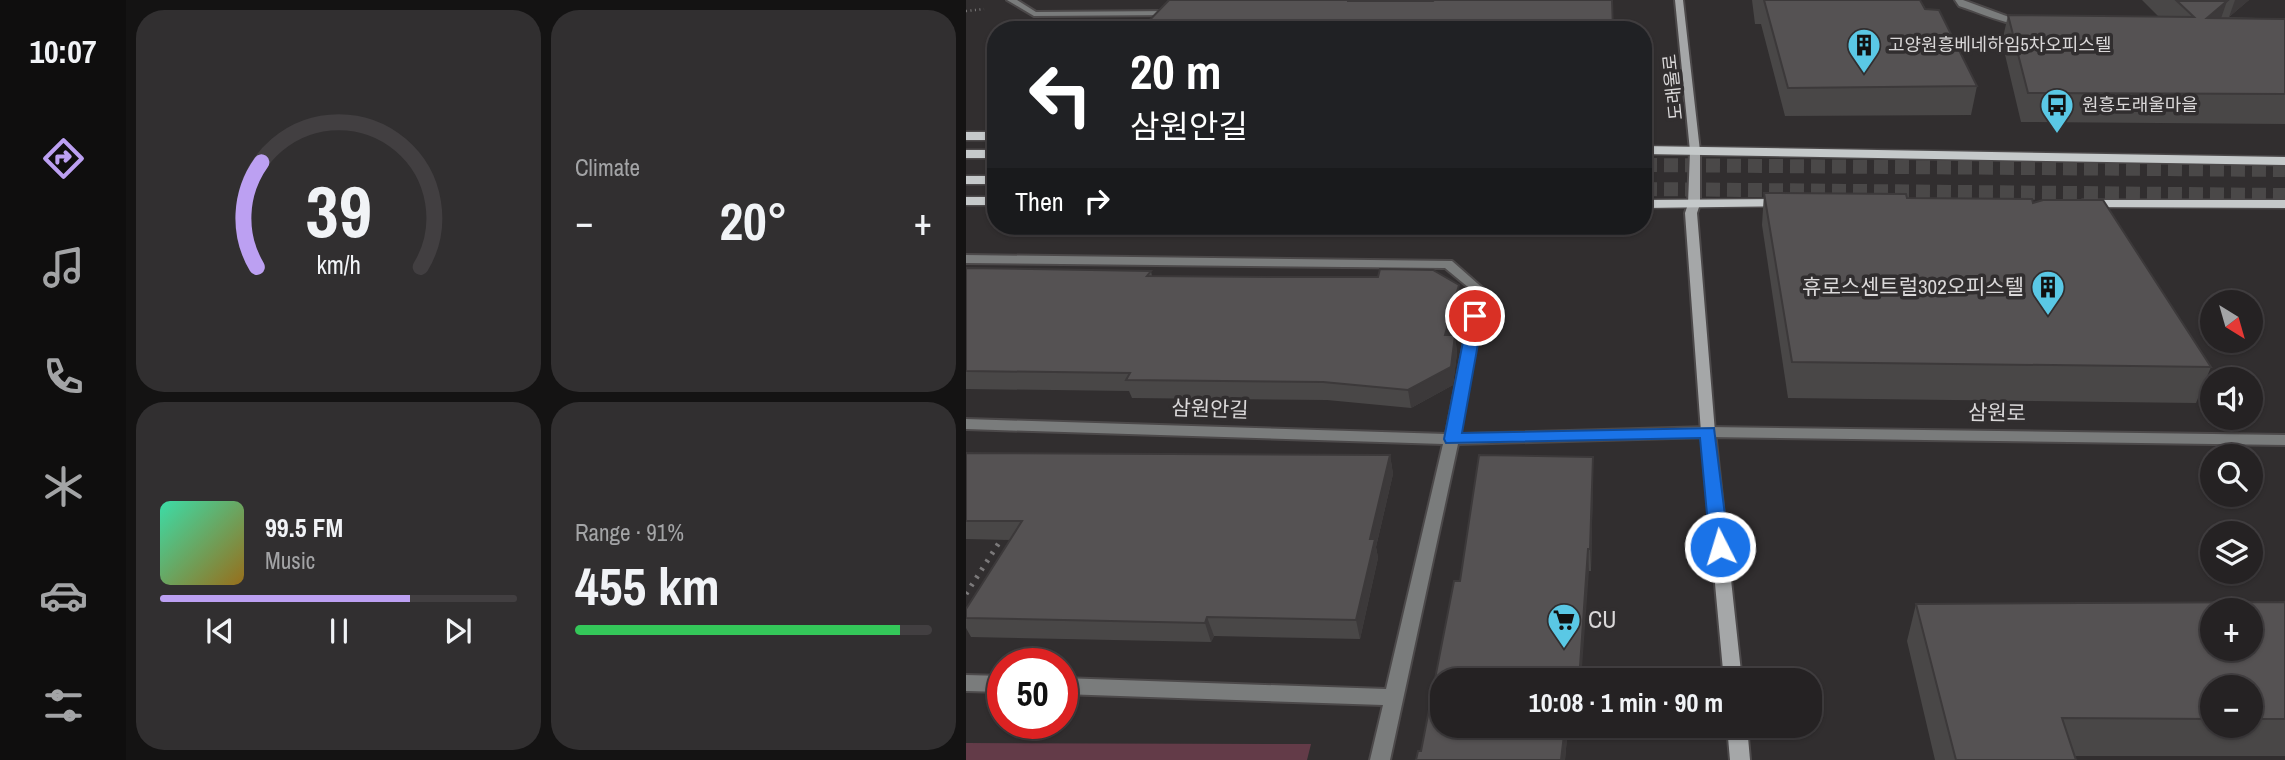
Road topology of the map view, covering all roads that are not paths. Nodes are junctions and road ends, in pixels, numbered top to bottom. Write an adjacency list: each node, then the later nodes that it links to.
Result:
1 (1011, 0): 4 (street)
2 (1679, 0): 9 (main road, 도래울로)
3 (1959, 0): 5 (street)
4 (1185, 13)
5 (2042, 22)
6 (966, 136): 7 (main road)
7 (987, 136)
8 (1652, 150): 9 (main road)
9 (1695, 151): 12 (main road); 19 (main road, 도래울로)
10 (966, 154): 11 (main road)
11 (987, 154)
12 (2285, 161)
13 (966, 180): 14 (main road)
14 (987, 180)
15 (966, 201): 16 (main road)
16 (987, 201)
17 (1797, 203): 19 (main road)
18 (1652, 204): 19 (main road)
19 (1694, 204): 24 (main road)
20 (2062, 204): 21 (main road)
21 (2285, 204)
22 (966, 259): 25 (street)
23 (966, 424): 25 (street, 삼원안길)
24 (1708, 432): 25 (street, 삼원안길); 26 (street, 삼원로); 27 (main road)
25 (1452, 439): 31 (street)
26 (2285, 440)
27 (1732, 668)
28 (966, 683): 29 (street)
29 (987, 684)
30 (1078, 687): 31 (street)
31 (1394, 697): 33 (street)
32 (1738, 738): 34 (main road)
33 (1380, 760)
34 (1740, 760)

